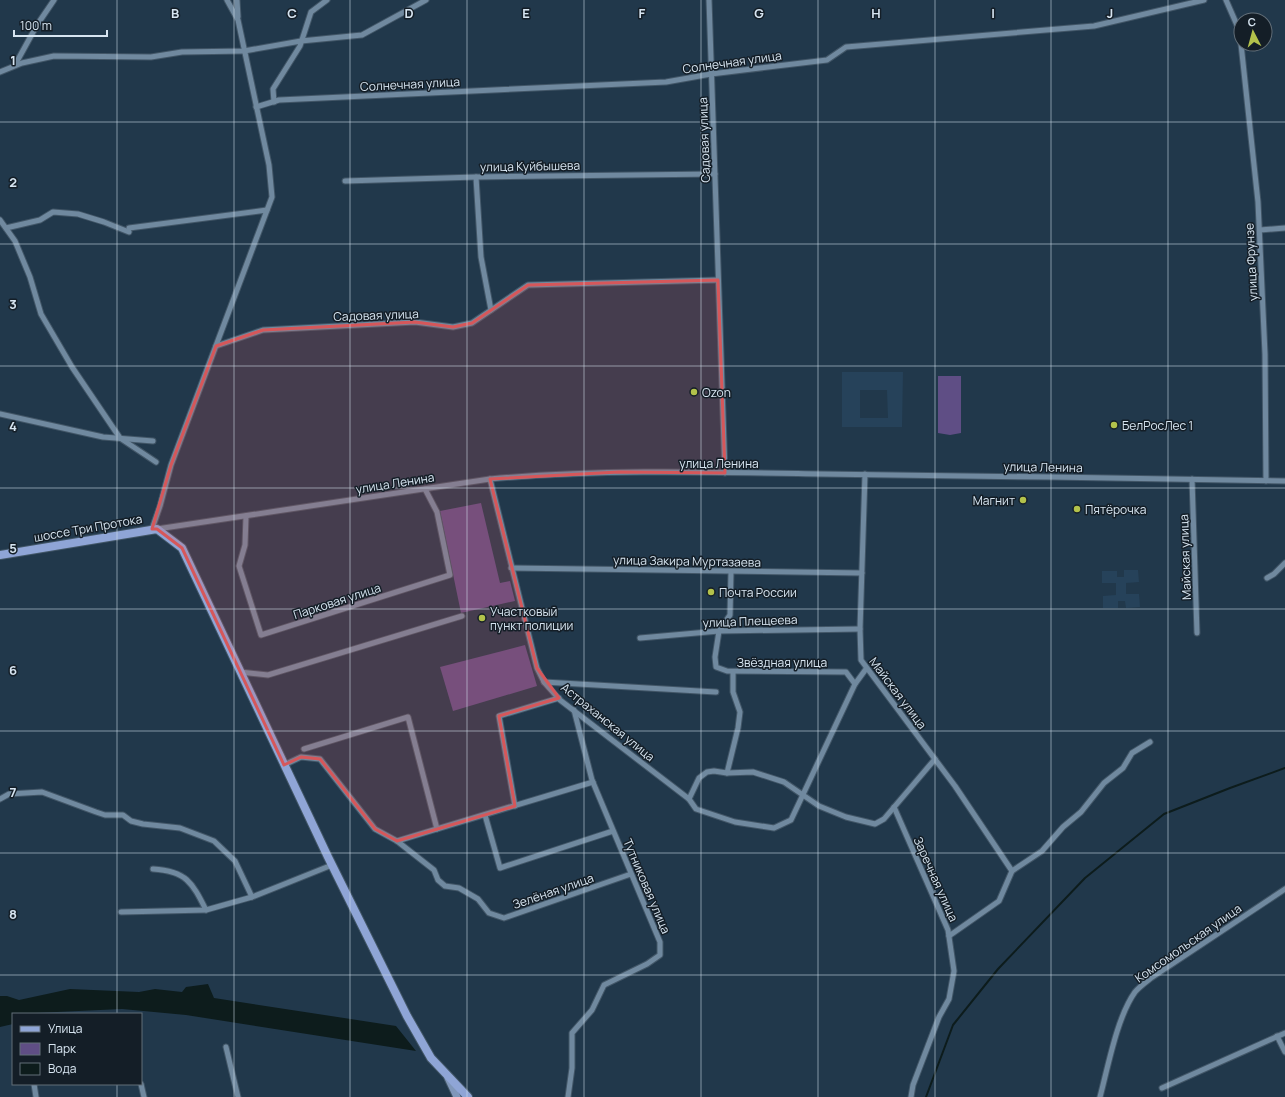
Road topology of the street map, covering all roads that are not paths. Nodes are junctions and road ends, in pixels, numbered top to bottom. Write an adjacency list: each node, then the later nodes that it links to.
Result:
1 (54, 0): 14 (street)
2 (227, 0): 10 (street)
3 (237, 0): 10 (street)
4 (327, 0): 11 (street)
5 (426, 0): 11 (street)
6 (709, 0): 16 (street, Садовая улица)
7 (1204, 0): 16 (street, Солнечная улица)
8 (1226, 0): 9 (street)
9 (1233, 16)
10 (238, 20): 12 (street)
11 (301, 41): 12 (street); 17 (street)
12 (244, 51): 14 (street); 18 (street)
13 (1242, 52): 26 (street, улица Фрунзе)
14 (15, 66): 15 (street)
15 (0, 72)
16 (711, 74): 17 (street, Солнечная улица); 19 (street, Садовая улица)
17 (274, 102): 18 (street, Солнечная улица)
18 (256, 107): 22 (street)
19 (715, 174): 20 (street, улица Куйбышева); 27 (street, Садовая улица)
20 (476, 177): 21 (street, улица Куйбышева); 28 (street)
21 (345, 182)
22 (267, 210): 24 (street); 29 (street)
23 (0, 220): 24 (street)
24 (6, 228): 31 (street)
25 (1285, 228): 26 (street)
26 (1260, 230): 38 (street, улица Фрунзе)
27 (718, 280): 28 (street, Садовая улица); 34 (street, Садовая улица)
28 (491, 310): 29 (street, Садовая улица)
29 (216, 346): 42 (street)
30 (0, 414): 31 (street)
31 (120, 438): 32 (street); 33 (street)
32 (153, 441)
33 (156, 462)
34 (725, 472): 35 (street, улица Ленина); 36 (street, улица Ленина)
35 (865, 474): 37 (street, улица Ленина); 47 (street, Майская улица)
36 (490, 479): 40 (street, улица Ленина); 45 (street, Астраханская улица)
37 (1192, 479): 38 (street, улица Ленина); 52 (street, Майская улица)
38 (1266, 480): 39 (street, улица Ленина)
39 (1285, 481)
40 (425, 489): 41 (street, улица Ленина); 41 (street, Парковая улица)
41 (246, 516): 42 (street, улица Ленина)
42 (154, 529): 43 (main road, шоссе Три Протока); 55 (main road)
43 (0, 555)
44 (1285, 563): 48 (street)
45 (511, 568): 46 (street, улица Закира Муртазаева); 57 (street, Астраханская улица)
46 (731, 572): 47 (street, улица Закира Муртазаева); 51 (street)
47 (862, 573): 50 (street, Майская улица)
48 (1267, 578)
49 (462, 616): 55 (street)
50 (860, 628): 51 (street, улица Плещеева); 54 (street, Майская улица)
51 (719, 630): 53 (street, улица Плещеева); 56 (street, Звёздная улица)
52 (1197, 633)
53 (640, 638)
54 (866, 669): 58 (street, Астраханская улица); 64 (street, Майская улица)
55 (240, 672): 65 (main road)
56 (733, 672): 58 (street, Звёздная улица); 66 (street)
57 (544, 682): 59 (street); 60 (street, Астраханская улица)
58 (855, 684): 68 (street, Астраханская улица)
59 (716, 692)
60 (559, 698): 61 (street, Астраханская улица); 71 (street)
61 (574, 710): 67 (street, Тутниковая улица); 70 (street, Астраханская улица)
62 (1150, 742): 79 (street)
63 (304, 749): 74 (street)
64 (935, 759): 72 (street); 79 (street, Майская улица)
65 (284, 765): 76 (street, Зелёная улица); 77 (main road)
66 (727, 773): 68 (street); 70 (street)
67 (593, 782): 71 (street); 75 (street, Тутниковая улица)
68 (802, 795): 70 (street, Астраханская улица); 72 (street)
69 (0, 798): 82 (street)
70 (690, 799)
71 (514, 806): 73 (street)
72 (894, 807): 85 (street, Заречная улица)
73 (485, 815): 74 (street); 75 (street)
74 (437, 829): 76 (street)
75 (613, 831): 80 (street, Тутниковая улица)
76 (397, 842): 80 (street, Зелёная улица)
77 (332, 865): 82 (street); 90 (main road)
78 (153, 869): 83 (street)
79 (1012, 871): 85 (street)
80 (631, 874): 99 (street, Тутниковая улица)
81 (1285, 888): 101 (street, Комсомольская улица)
82 (252, 897): 83 (street)
83 (206, 910): 84 (street)
84 (121, 912)
85 (949, 936): 100 (street, Заречная улица)
86 (1285, 1033): 87 (street)
87 (1277, 1036): 89 (street); 93 (street)
88 (226, 1047): 96 (street)
89 (1285, 1052)
90 (448, 1077): 97 (main road); 98 (main road)
91 (34, 1085): 94 (street)
92 (141, 1085): 95 (street)
93 (1162, 1088)
94 (36, 1097)
95 (144, 1097)
96 (238, 1097)
97 (457, 1097)
98 (468, 1097)
99 (568, 1097)
100 (911, 1097)
101 (1100, 1097)

